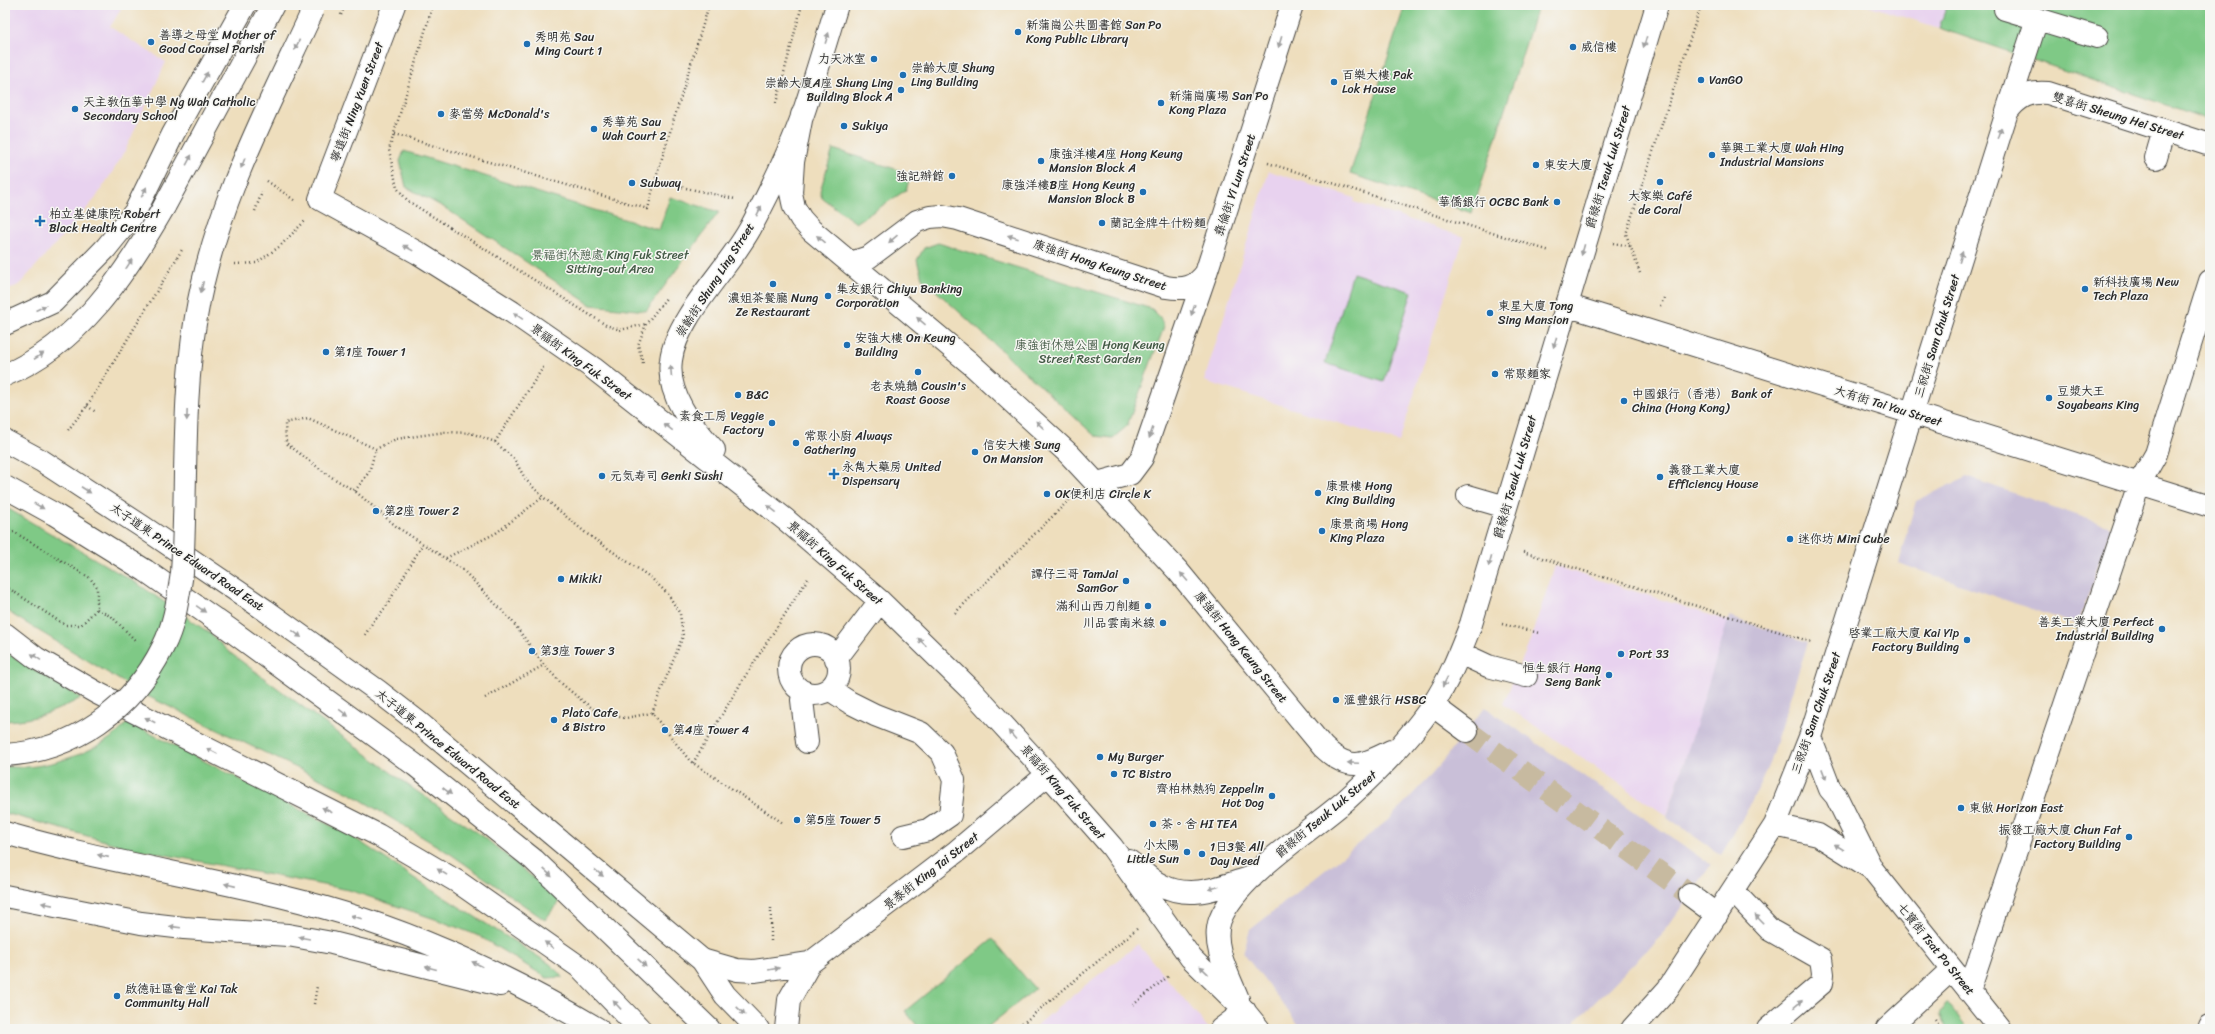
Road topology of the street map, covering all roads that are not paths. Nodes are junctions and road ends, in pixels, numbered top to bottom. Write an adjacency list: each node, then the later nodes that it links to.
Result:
1 (245, 5): 22 (street, one-way to 1)
2 (273, 5): 23 (street, one-way to 2, bridge)
3 (394, 5): 17 (street, 寧遠街 Ning Yuen Street)
4 (837, 5): 13 (street, 崇齡街 Shung Ling Street, one-way to 4)
5 (1292, 5): 19 (street, 彝倫街 Yi Lun Street, one-way to 19)
6 (1657, 5): 21 (street, 爵祿街 Tseuk Luk Street, one-way to 21)
7 (315, 7): 45 (street, one-way to 45, bridge)
8 (2005, 9): 9 (street)
9 (2037, 19): 10 (street); 12 (street)
10 (2097, 37)
11 (2025, 94): 12 (street, 三祝街 Sam Chuk Street); 14 (street, 雙喜街 Sheung Hei Street)
12 (2007, 112): 24 (street, 三祝街 Sam Chuk Street, one-way to 12)
13 (802, 115): 18 (street, 康強街 Hong Keung Street, one-way to 13); 29 (street, 崇齡街 Shung Ling Street, one-way to 13)
14 (2164, 130): 15 (street, 雙喜街 Sheung Hei Street); 16 (street)
15 (2210, 145)
16 (2156, 158)
17 (310, 201): 29 (street, 景福街 King Fuk Street, one-way to 17)
18 (851, 263): 19 (street, 康強街 Hong Keung Street, one-way to 18); 26 (street, 康強街 Hong Keung Street, one-way to 18)
19 (1206, 273): 26 (street, one-way to 26)
20 (2210, 281): 27 (street)
21 (1566, 305): 24 (street, 大有街 Tai Yau Street); 32 (street, 爵祿街 Tseuk Luk Street, one-way to 32)
22 (5, 324)
23 (5, 375)
24 (1912, 414): 27 (street, 大有街 Tai Yau Street); 42 (street, 三祝街 Sam Chuk Street)
25 (5, 441): 57 (street, 太子道東 Prince Edward Road East, one-way to 57)
26 (1097, 483): 44 (street, 康強街 Hong Keung Street, one-way to 26)
27 (2139, 484): 31 (street, 大有街 Tai Yau Street); 60 (street)
28 (5, 487): 65 (street, one-way to 65, bridge)
29 (753, 494): 33 (street, 景福街 King Fuk Street, one-way to 29)
30 (1468, 496): 32 (street)
31 (2210, 506)
32 (1506, 507): 35 (street, 爵祿街 Tseuk Luk Street, one-way to 35)
33 (880, 601): 36 (street); 46 (street, 景福街 King Fuk Street, one-way to 33)
34 (5, 634): 64 (street, one-way to 34)
35 (1460, 653): 37 (street); 40 (street, 爵祿街 Tseuk Luk Street, one-way to 40)
36 (836, 659): 38 (street); 39 (street)
37 (1526, 676)
38 (829, 689): 39 (street); 49 (street)
39 (805, 692): 43 (street)
40 (1432, 705): 41 (street); 44 (street, 爵祿街 Tseuk Luk Street)
41 (1467, 731)
42 (1810, 737): 47 (street, 三祝街 Sam Chuk Street); 51 (street, 七寶街 Tsat Po Street, one-way to 51)
43 (808, 742)
44 (1402, 745): 52 (street, 爵祿街 Tseuk Luk Street)
45 (5, 754)
46 (1048, 774): 50 (street, 景福街 King Fuk Street); 58 (street, 景泰街 King Tai Street)
47 (1775, 825): 51 (street, 七寶街 Tsat Po Street, one-way to 47); 53 (street, 三祝街 Sam Chuk Street)
48 (5, 832): 61 (street, one-way to 48)
49 (903, 836)
50 (1112, 848): 52 (street, 爵祿街 Tseuk Luk Street, one-way to 50); 62 (street, 景福街 King Fuk Street, one-way to 50)
51 (1872, 869): 59 (street, 七寶街 Tsat Po Street)
52 (1252, 877): 62 (street, 爵祿街 Tseuk Luk Street)
53 (1733, 891): 56 (street, 三祝街 Sam Chuk Street); 71 (street, one-way to 53)
54 (1690, 895): 56 (street)
55 (5, 896): 61 (street, one-way to 55)
56 (1717, 915): 70 (street, 三祝街 Sam Chuk Street)
57 (702, 960): 58 (street, 景泰街 King Tai Street, one-way to 58); 66 (street, 太子道東 Prince Edward Road East, one-way to 66)
58 (810, 963): 67 (street, 景泰街 King Tai Street)
59 (1951, 970): 60 (street, 七寶街 Tsat Po Street); 72 (street)
60 (1969, 991): 73 (street, 七寶街 Tsat Po Street)
61 (536, 995): 63 (street)
62 (1243, 1009): 68 (street); 69 (street, 景福街 King Fuk Street)
63 (598, 1029)
64 (640, 1029)
65 (709, 1029)
66 (758, 1029)
67 (786, 1029)
68 (1221, 1029)
69 (1259, 1029)
70 (1632, 1029)
71 (1768, 1029)
72 (1887, 1029)
73 (2000, 1029)

